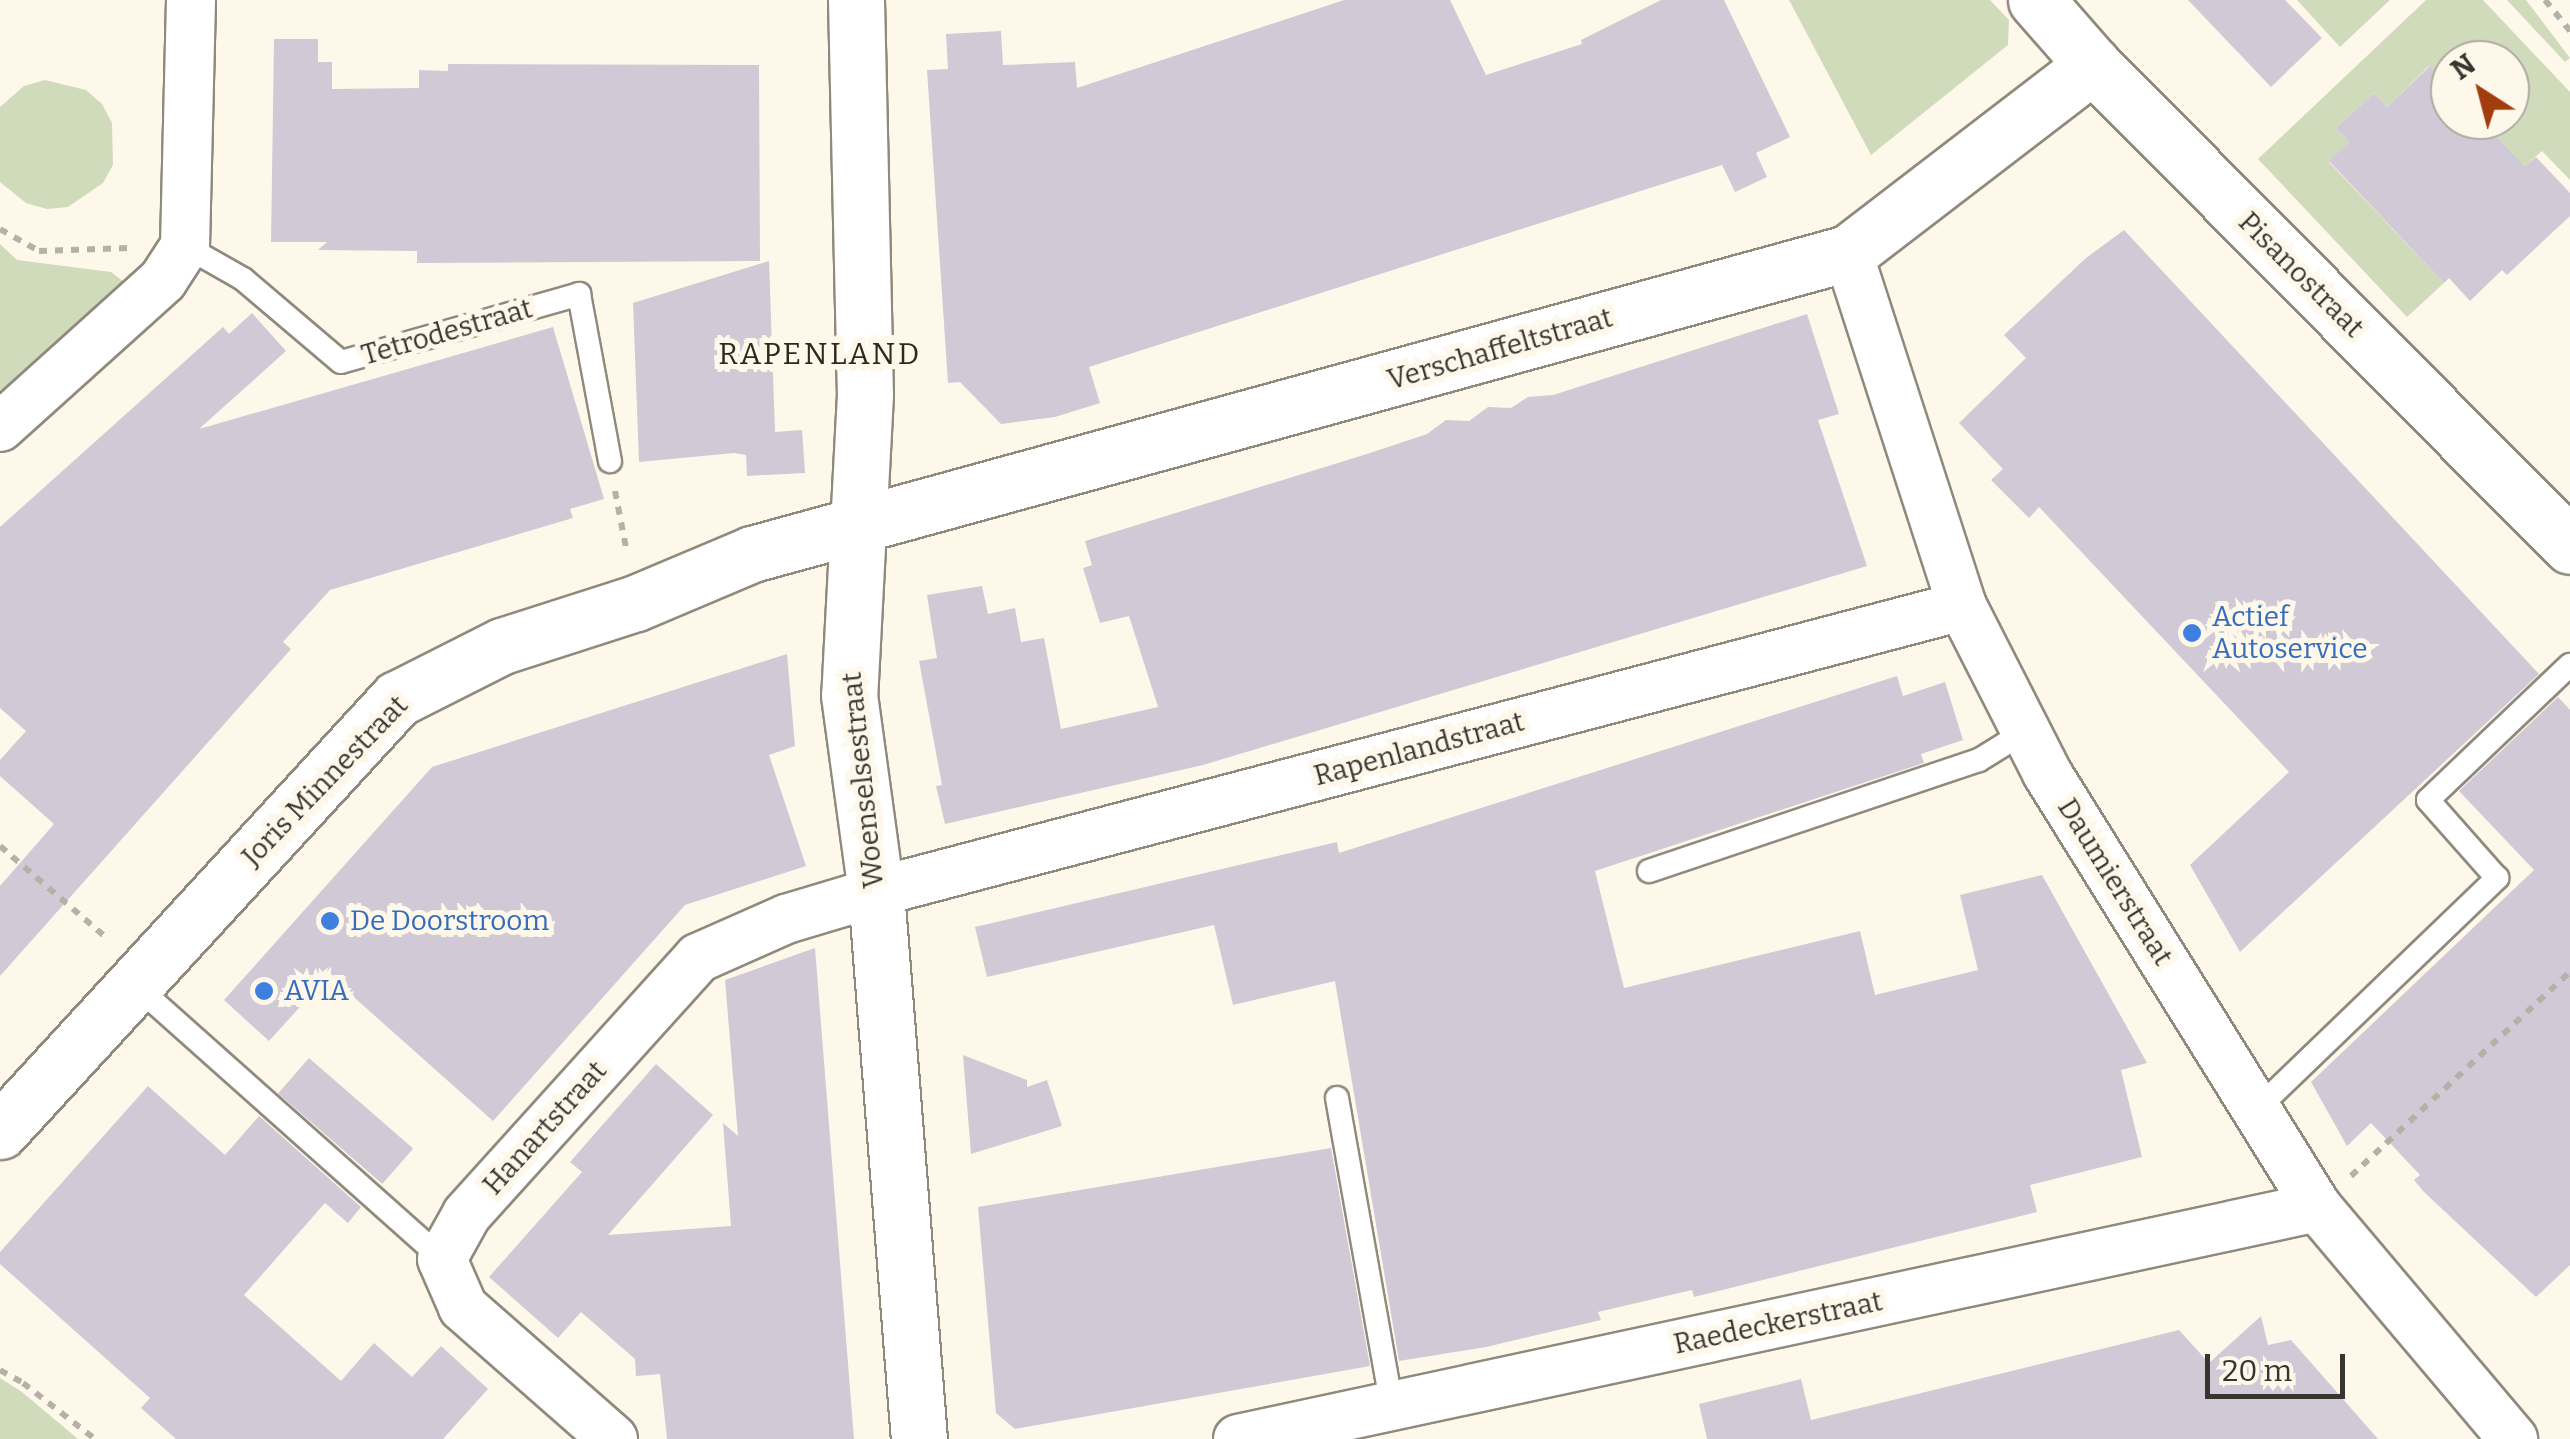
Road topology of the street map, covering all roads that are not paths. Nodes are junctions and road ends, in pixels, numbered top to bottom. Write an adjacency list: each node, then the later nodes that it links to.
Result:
1 (191, 0): 5 (street)
2 (856, 0): 9 (street, Woenselsestraat)
3 (2036, 0): 4 (street, Pisanostraat)
4 (2093, 64): 6 (street, Verschaffeltstraat); 10 (street, Pisanostraat)
5 (185, 246): 7 (street); 8 (lane, Tetrodestraat)
6 (1848, 253): 9 (street, Verschaffeltstraat); 11 (street, Daumierstraat)
7 (0, 428)
8 (610, 461)
9 (855, 529): 15 (street, Woenselsestraat); 16 (street, Joris Minnestraat)
10 (2570, 546)
11 (1962, 606): 13 (street, Daumierstraat); 15 (street, Rapenlandstraat)
12 (2570, 665): 18 (lane)
13 (2026, 731): 14 (lane); 18 (street, Daumierstraat)
14 (1649, 871)
15 (876, 892): 21 (street, Hanartstraat); 25 (street, Woenselsestraat)
16 (139, 977): 19 (street, Joris Minnestraat); 21 (lane)
17 (1337, 1098): 22 (lane)
18 (2256, 1110): 20 (street, Daumierstraat)
19 (0, 1131)
20 (2317, 1207): 22 (street, Raedeckerstraat); 27 (street, Daumierstraat)
21 (442, 1259): 24 (street)
22 (1392, 1406): 23 (street, Raedeckerstraat)
23 (1292, 1433): 26 (street, Raedeckerstraat)
24 (612, 1439)
25 (919, 1439)
26 (1238, 1439)
27 (2513, 1439)

